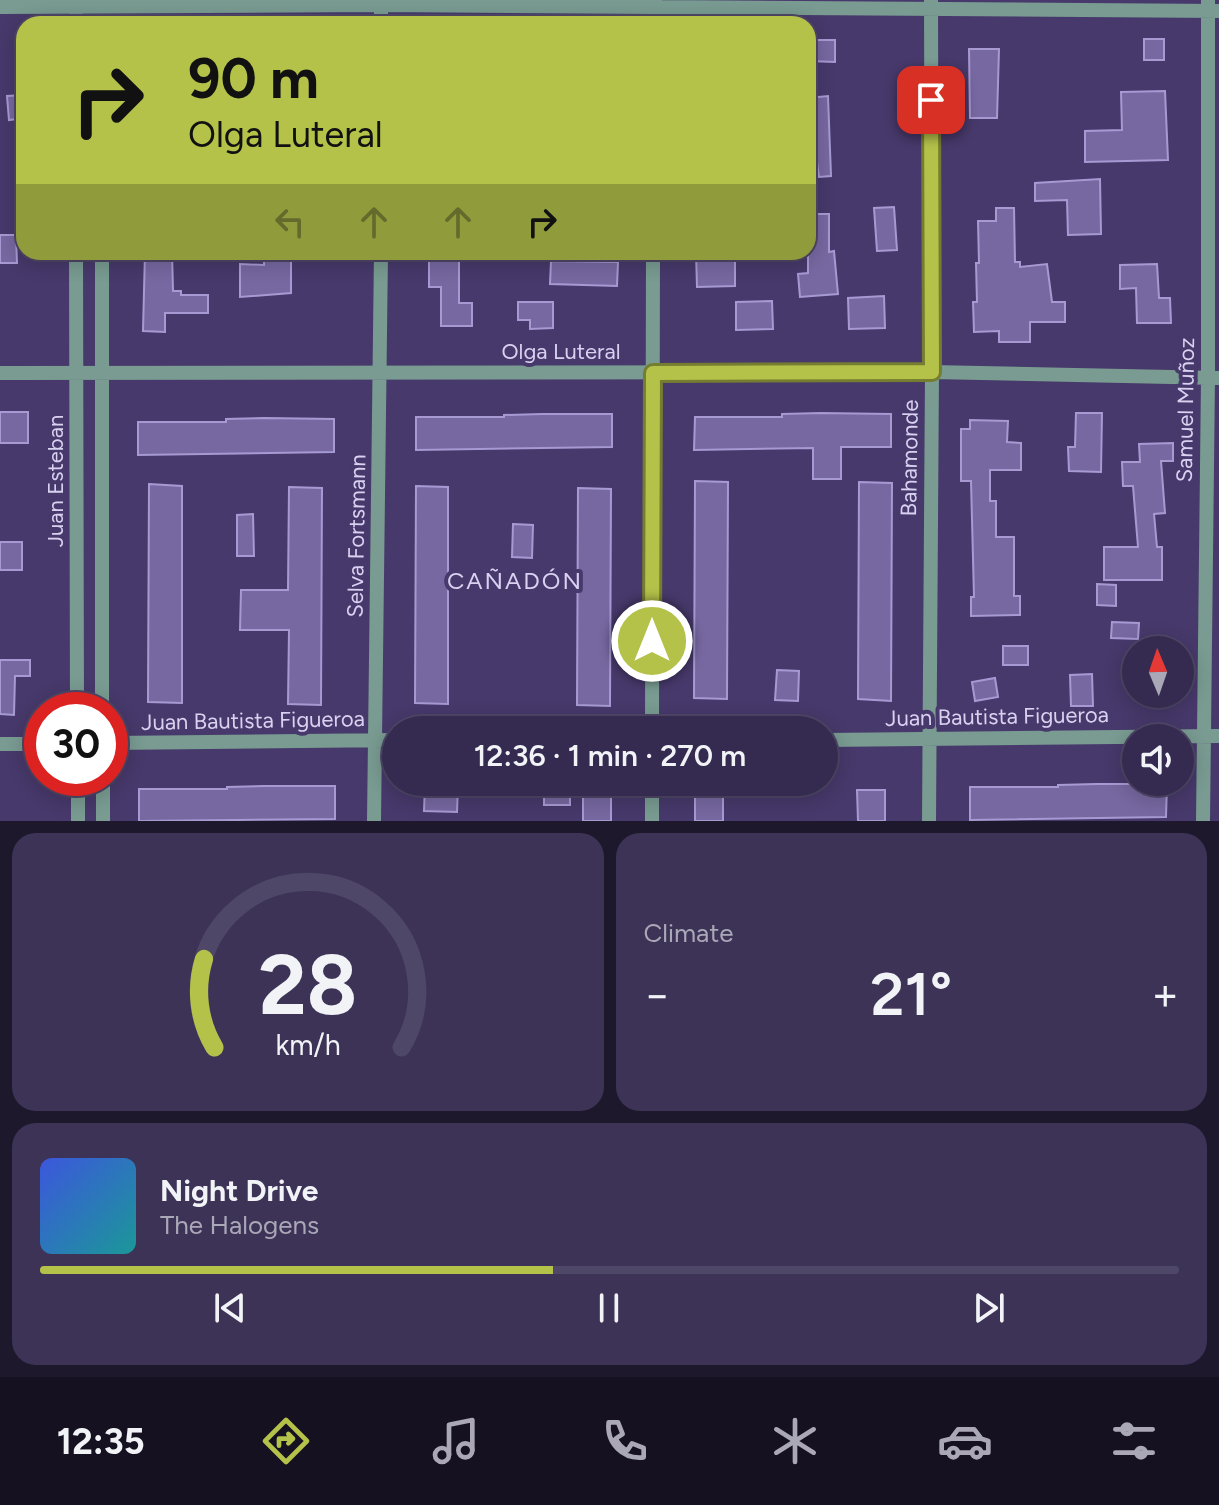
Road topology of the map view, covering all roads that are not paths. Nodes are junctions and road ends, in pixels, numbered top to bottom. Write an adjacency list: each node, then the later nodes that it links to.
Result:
1 (381, 2): 3 (street); 4 (street)
2 (76, 3): 3 (street); 6 (street)
3 (101, 3)
4 (655, 4): 5 (street)
5 (931, 5): 7 (street); 14 (street, Bahamonde)
6 (0, 7)
7 (1211, 7): 18 (street, Samuel Muñoz)
8 (76, 260): 12 (street, Juan Esteban)
9 (102, 260): 13 (street)
10 (381, 260): 17 (street, Selva Fortsmann)
11 (653, 260): 16 (street)
12 (77, 372): 13 (street, Olga Luteral); 15 (street, Olga Luteral); 19 (street, Juan Esteban)
13 (102, 372): 17 (street, Olga Luteral); 20 (street)
14 (932, 372): 16 (street, Olga Luteral); 18 (street, Olga Luteral); 27 (street, Bahamonde)
15 (0, 373)
16 (653, 373): 17 (street, Olga Luteral); 21 (street)
17 (381, 374): 24 (street, Selva Fortsmann)
18 (1214, 378): 22 (street, Samuel Muñoz)
19 (77, 692)
20 (102, 692)
21 (652, 716)
22 (1203, 736): 23 (street, Juan Bautista Figueroa); 27 (street, Juan Bautista Figueroa); 39 (street, Samuel Muñoz)
23 (1219, 736)
24 (375, 740): 25 (street, Juan Bautista Figueroa); 28 (street, Juan Bautista Figueroa); 36 (street, Selva Fortsmann)
25 (382, 740)
26 (838, 740): 27 (street, Juan Bautista Figueroa)
27 (928, 740): 38 (street, Bahamonde)
28 (128, 743)
29 (0, 744): 30 (street)
30 (24, 744)
31 (78, 796): 34 (street)
32 (103, 796): 35 (street)
33 (652, 796): 37 (street)
34 (78, 821)
35 (103, 821)
36 (374, 821)
37 (652, 821)
38 (929, 821)
39 (1203, 821)

